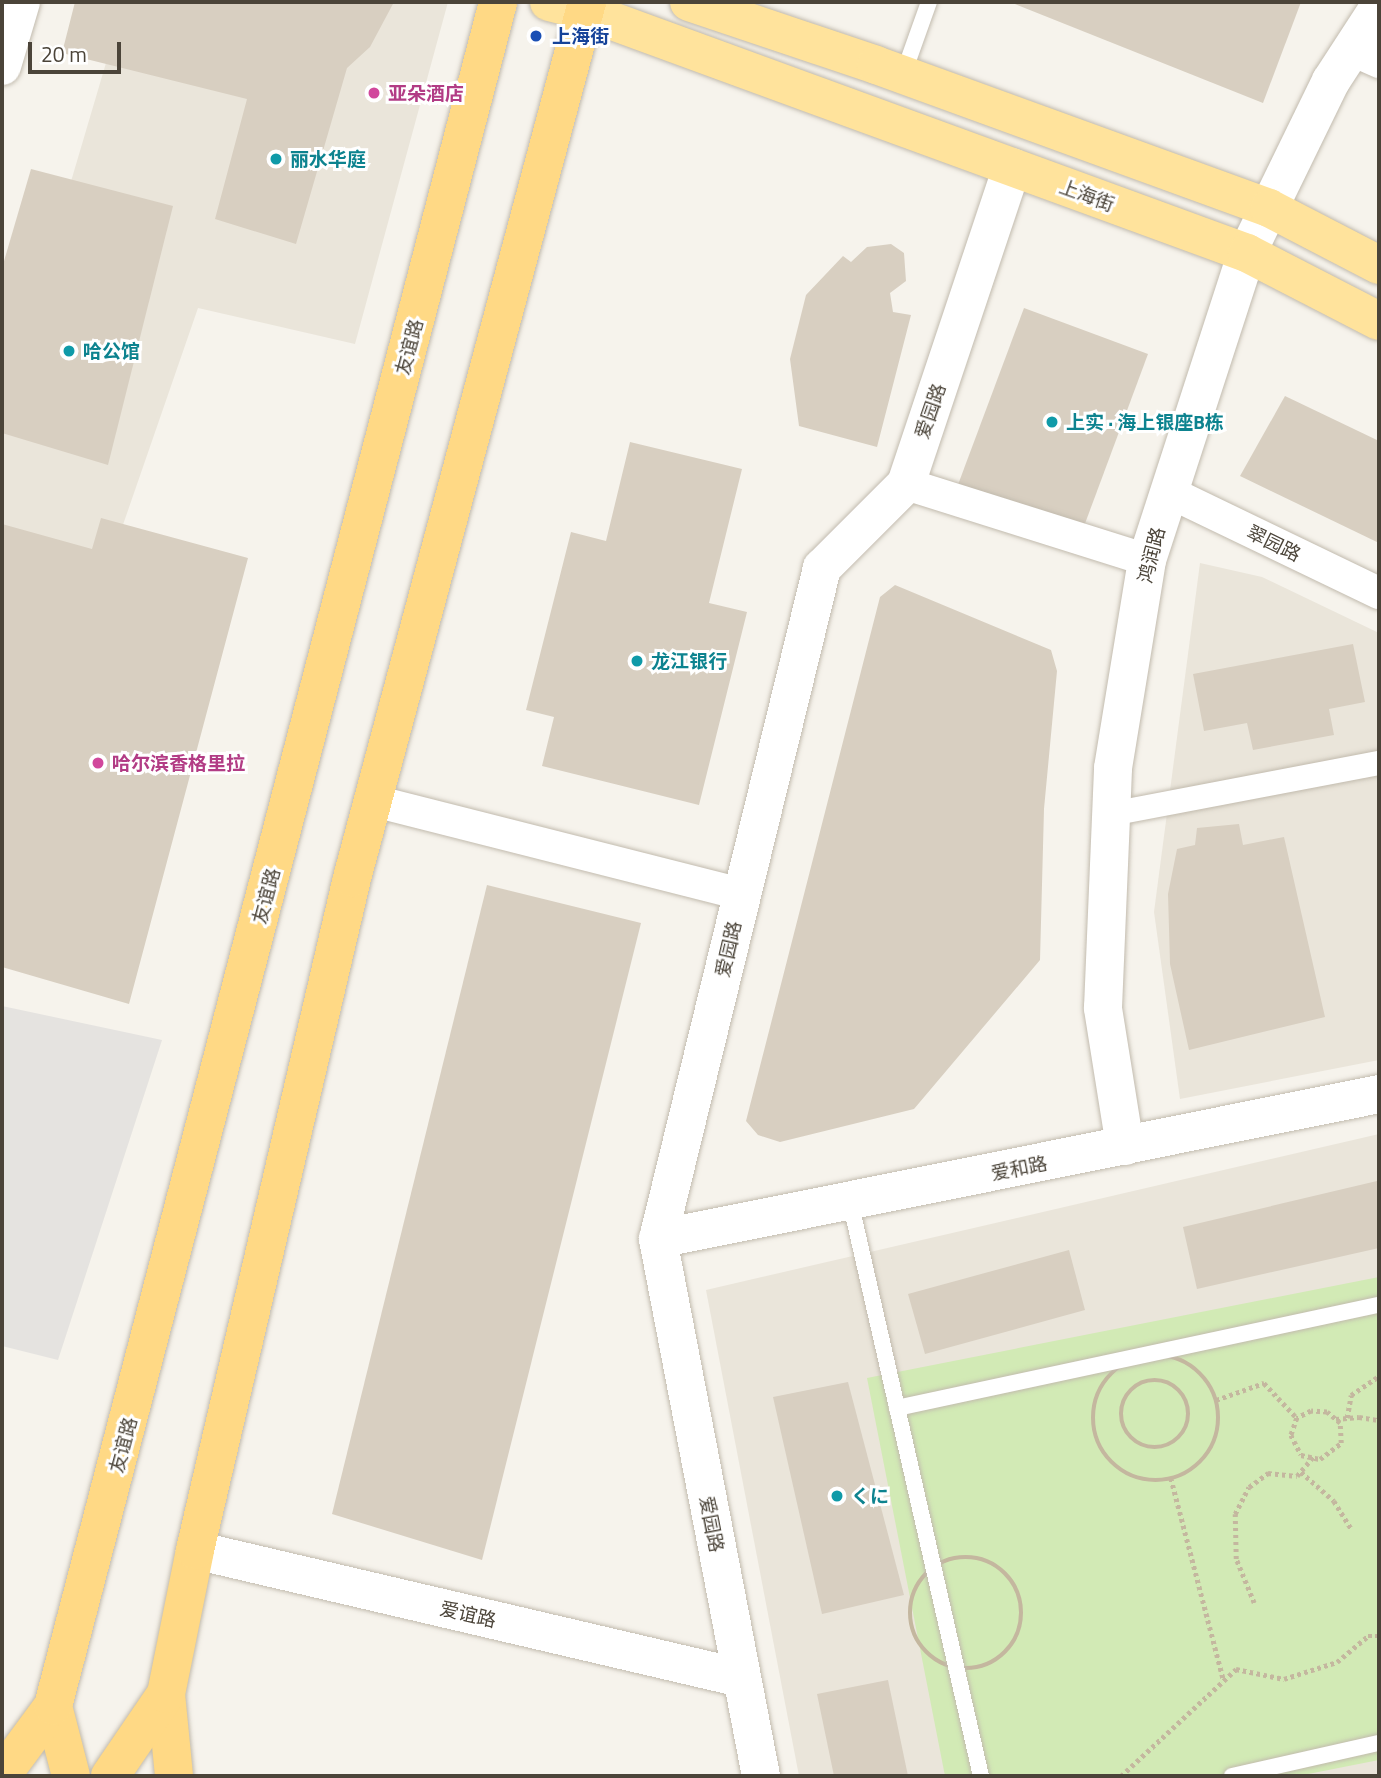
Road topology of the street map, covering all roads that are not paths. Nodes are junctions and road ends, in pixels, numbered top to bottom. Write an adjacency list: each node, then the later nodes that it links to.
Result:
1 (21, 2): 8 (street)
2 (498, 2): 32 (highway, 友谊路)
3 (689, 2): 9 (main road)
4 (929, 2): 9 (lane)
5 (574, 5): 10 (main road, 上海街); 20 (highway)
6 (1379, 7): 7 (street, 鸿润路)
7 (1366, 56): 11 (street, 鸿润路)
8 (2, 66)
9 (903, 75): 11 (main road)
10 (1012, 167): 12 (main road, 上海街); 15 (street, 爱园路)
11 (1269, 208): 12 (street, 鸿润路); 13 (main road)
12 (1247, 253): 14 (main road, 上海街); 16 (street, 鸿润路)
13 (1379, 265)
14 (1379, 321)
15 (905, 484): 17 (street); 22 (street, 爱园路)
16 (1169, 492): 17 (street, 鸿润路); 18 (street, 翠园路)
17 (1147, 560): 21 (street, 鸿润路)
18 (1379, 593)
19 (1379, 762): 21 (street)
20 (374, 801): 22 (street); 29 (highway)
21 (1111, 814): 24 (street, 鸿润路)
22 (741, 894): 26 (street, 爱园路)
23 (1379, 1094): 24 (street, 爱和路)
24 (1125, 1146): 25 (street, 爱和路)
25 (850, 1201): 26 (street, 爱和路); 28 (lane)
26 (658, 1239): 30 (street, 爱园路)
27 (1379, 1305): 28 (lane)
28 (897, 1408): 39 (lane)
29 (195, 1550): 30 (street, 爱谊路); 31 (highway)
30 (741, 1678): 38 (street, 爱园路)
31 (166, 1694): 36 (highway); 37 (highway)
32 (53, 1706): 34 (highway, 友谊路); 35 (highway)
33 (1379, 1743): 40 (lane)
34 (2, 1775)
35 (71, 1776)
36 (110, 1776)
37 (174, 1776)
38 (761, 1776)
39 (981, 1776)
40 (1232, 1776)

